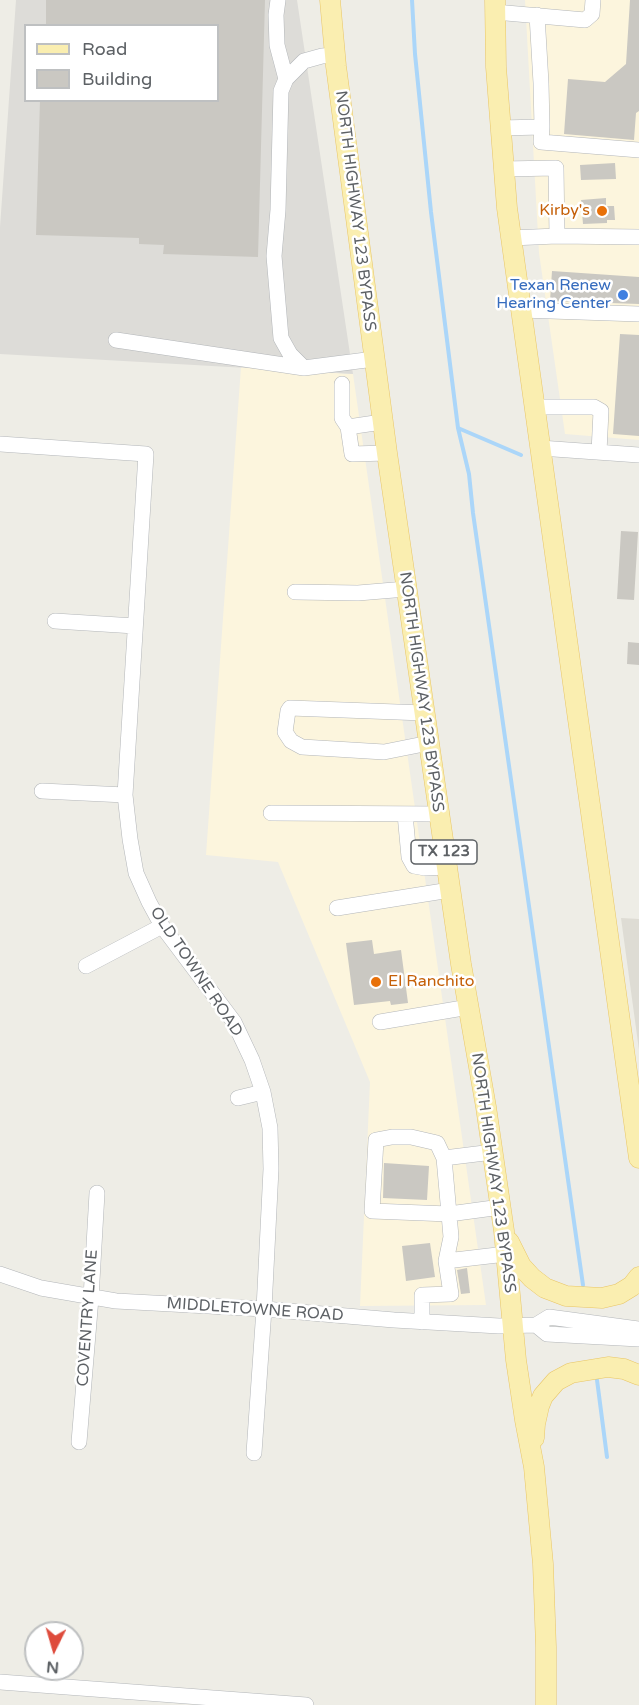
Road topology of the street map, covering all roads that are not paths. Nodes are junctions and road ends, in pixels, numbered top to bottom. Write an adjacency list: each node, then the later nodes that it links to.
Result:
1 (278, 0): 9 (street)
2 (330, 0): 7 (main road, NORTH HIGHWAY 123 BYPASS / TX 123)
3 (335, 0): 7 (main road)
4 (593, 0): 6 (street)
5 (494, 4): 6 (street); 11 (main road)
6 (537, 15): 10 (street)
7 (333, 26): 8 (main road, NORTH HIGHWAY 123 BYPASS / TX 123)
8 (335, 54): 9 (street); 20 (main road, NORTH HIGHWAY 123 BYPASS / TX 123)
9 (286, 79): 21 (street)
10 (542, 127): 11 (street); 12 (street)
11 (500, 128): 13 (main road)
12 (639, 150)
13 (503, 169): 14 (street); 16 (main road)
14 (557, 236): 15 (street); 16 (street)
15 (639, 237)
16 (511, 238): 17 (main road)
17 (521, 310): 18 (street); 23 (main road)
18 (639, 314)
19 (116, 340): 21 (street)
20 (374, 359): 21 (street); 24 (main road, NORTH HIGHWAY 123 BYPASS / TX 123)
21 (304, 368)
22 (342, 384): 25 (street)
23 (535, 407): 27 (main road); 28 (street)
24 (382, 422): 25 (street); 29 (main road, NORTH HIGHWAY 123 BYPASS / TX 123)
25 (348, 427): 29 (street)
26 (0, 444): 34 (street, OLD TOWNE ROAD)
27 (540, 448): 28 (street); 53 (main road)
28 (599, 452): 30 (street)
29 (387, 453): 31 (main road, NORTH HIGHWAY 123 BYPASS / TX 123)
30 (639, 455)
31 (406, 589): 32 (street); 35 (main road, NORTH HIGHWAY 123 BYPASS / TX 123)
32 (295, 592)
33 (55, 621): 34 (street)
34 (135, 626): 38 (street, OLD TOWNE ROAD)
35 (424, 713): 36 (main road, NORTH HIGHWAY 123 BYPASS / TX 123); 36 (street)
36 (429, 743): 41 (main road, NORTH HIGHWAY 123 BYPASS / TX 123)
37 (42, 791): 38 (street)
38 (125, 795): 45 (street, OLD TOWNE ROAD)
39 (271, 813): 40 (street)
40 (405, 814): 41 (street); 42 (street)
41 (439, 814): 42 (main road, NORTH HIGHWAY 123 BYPASS / TX 123)
42 (446, 867): 43 (main road, NORTH HIGHWAY 123 BYPASS / TX 123)
43 (450, 890): 44 (street); 47 (main road, NORTH HIGHWAY 123 BYPASS / TX 123)
44 (337, 908)
45 (162, 926): 46 (street); 49 (street, OLD TOWNE ROAD)
46 (86, 966)
47 (469, 1007): 48 (street); 51 (main road, NORTH HIGHWAY 123 BYPASS / TX 123)
48 (380, 1022)
49 (262, 1092): 50 (street); 63 (street, OLD TOWNE ROAD)
50 (238, 1098)
51 (493, 1152): 52 (street); 55 (main road, NORTH HIGHWAY 123 BYPASS / TX 123)
52 (444, 1158): 56 (street); 56 (street)
53 (639, 1158)
54 (97, 1193): 62 (street, COVENTRY LANE)
55 (501, 1207): 56 (street); 57 (main road, NORTH HIGHWAY 123 BYPASS / TX 123)
56 (449, 1214): 59 (street)
57 (504, 1231): 58 (main road, NORTH HIGHWAY 123 BYPASS / TX 123); 61 (main road)
58 (506, 1254): 59 (street); 65 (main road, NORTH HIGHWAY 123 BYPASS / TX 123)
59 (446, 1261): 64 (street)
60 (0, 1274): 62 (street, MIDDLETOWNE ROAD)
61 (639, 1277)
62 (91, 1298): 63 (street, MIDDLETOWNE ROAD); 70 (street, COVENTRY LANE)
63 (264, 1309): 64 (street, MIDDLETOWNE ROAD); 71 (street, OLD TOWNE ROAD)
64 (422, 1322): 65 (street, MIDDLETOWNE ROAD)
65 (513, 1325): 66 (street, MIDDLETOWNE ROAD); 72 (main road, NORTH HIGHWAY 123 BYPASS / TX 123)
66 (536, 1325): 67 (street); 68 (street)
67 (639, 1329)
68 (639, 1339)
69 (639, 1375): 72 (main road)
70 (79, 1442)
71 (254, 1453)
72 (534, 1467): 75 (main road, NORTH HIGHWAY 123 BYPASS / TX 123)
73 (0, 1682): 74 (street)
74 (306, 1705)
75 (546, 1705)

